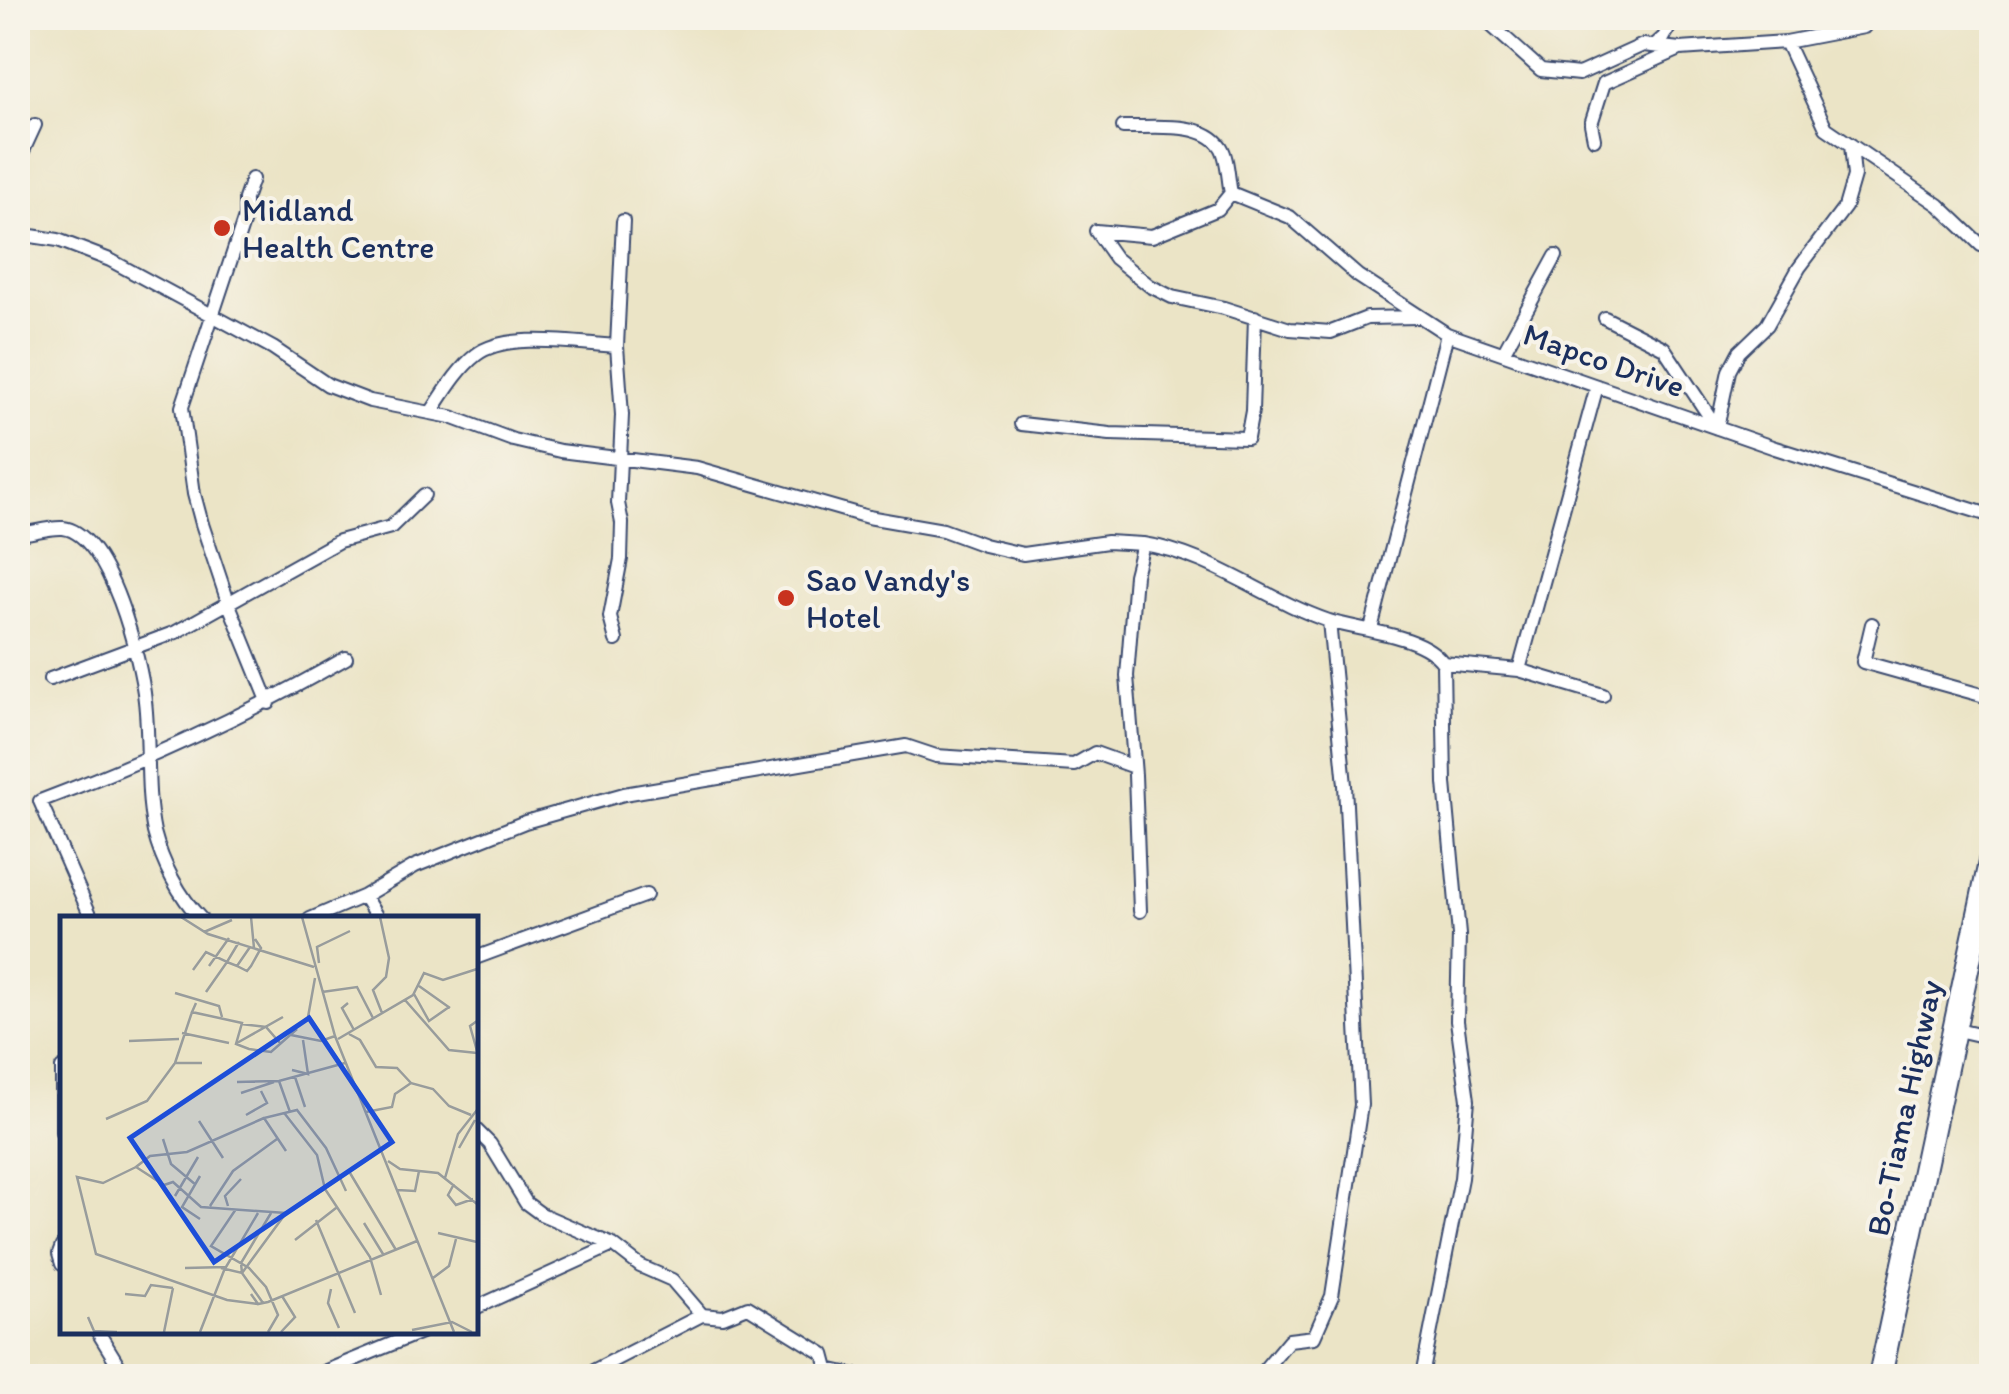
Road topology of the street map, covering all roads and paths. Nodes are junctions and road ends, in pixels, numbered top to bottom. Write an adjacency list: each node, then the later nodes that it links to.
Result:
1 (1483, 18): 5 (street)
2 (1674, 18): 5 (street)
3 (1864, 27): 4 (street)
4 (1786, 42): 6 (street); 10 (street)
5 (1654, 46): 6 (street)
6 (1680, 49): 9 (street)
7 (36, 125): 11 (street)
8 (1123, 127): 13 (street)
9 (1594, 139)
10 (1851, 145): 16 (street); 28 (street)
11 (18, 162)
12 (252, 179): 18 (street)
13 (1231, 193): 19 (street, Mapco Drive); 20 (street)
14 (623, 221): 23 (street)
15 (18, 234): 18 (street)
16 (1992, 248)
17 (1556, 256): 24 (street)
18 (211, 315): 26 (street); 34 (street)
19 (1421, 316): 20 (street); 22 (street, Mapco Drive)
20 (1255, 317): 27 (street)
21 (1605, 318): 28 (street)
22 (1447, 334): 24 (street, Mapco Drive); 37 (street)
23 (617, 346): 26 (street); 29 (street)
24 (1502, 354): 25 (street, Mapco Drive)
25 (1597, 386): 28 (street, Mapco Drive); 42 (street)
26 (432, 412): 29 (street)
27 (1021, 424)
28 (1717, 428): 31 (street, Mapco Drive)
29 (618, 457): 33 (street); 38 (street)
30 (424, 496): 34 (street)
31 (1992, 516)
32 (18, 534): 39 (street)
33 (1142, 544): 35 (street); 48 (street)
34 (228, 602): 39 (street); 46 (street)
35 (1329, 621): 37 (street); 71 (street)
36 (1872, 624): 45 (street)
37 (1371, 629): 41 (street)
38 (616, 640)
39 (134, 649): 43 (street); 47 (street)
40 (346, 658): 46 (street)
41 (1444, 663): 42 (street); 72 (street)
42 (1519, 670): 44 (street)
43 (50, 679)
44 (1603, 695)
45 (1992, 698)
46 (269, 702): 47 (street)
47 (149, 759): 53 (street); 54 (street)
48 (1134, 767): 51 (street); 52 (street)
49 (1992, 853): 58 (highway, Bo-Tiama Highway)
50 (646, 894): 57 (street)
51 (364, 896): 55 (street); 56 (street)
52 (1140, 911)
53 (91, 916)
54 (198, 916)
55 (317, 916)
56 (376, 916)
57 (478, 957)
58 (1953, 1029): 59 (street); 73 (highway, Bo-Tiama Highway)
59 (1992, 1038)
60 (478, 1133): 61 (street)
61 (613, 1244): 62 (street); 63 (street)
62 (478, 1307)
63 (702, 1315): 66 (street); 69 (street)
64 (99, 1334): 67 (street)
65 (416, 1334): 68 (street)
66 (826, 1373): 70 (street)
67 (125, 1376)
68 (314, 1376)
69 (583, 1376)
70 (859, 1376)
71 (1259, 1376)
72 (1422, 1376)
73 (1880, 1376)

